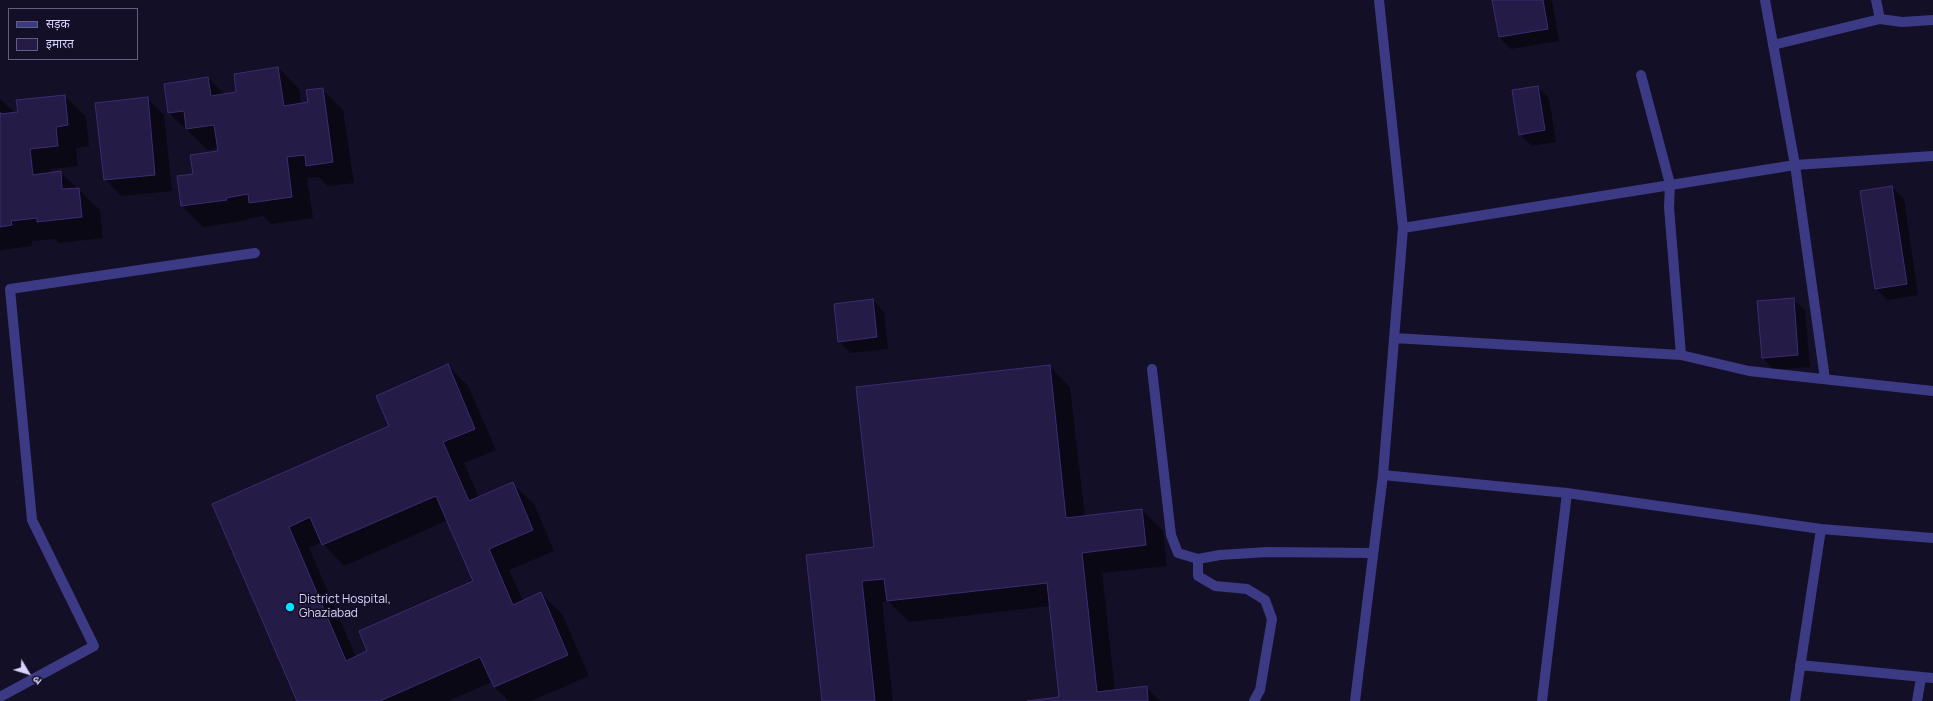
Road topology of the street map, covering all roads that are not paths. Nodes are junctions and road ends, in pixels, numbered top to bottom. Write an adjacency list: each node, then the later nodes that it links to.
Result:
1 (1379, 0): 11 (street)
2 (1765, 0): 6 (street)
3 (1876, 0): 4 (street)
4 (1880, 19): 5 (street); 6 (street)
5 (1933, 20)
6 (1773, 45): 9 (street)
7 (1641, 75): 10 (street)
8 (1933, 156): 9 (street)
9 (1795, 165): 10 (street); 16 (street)
10 (1670, 184): 11 (street); 14 (street)
11 (1403, 228): 13 (street)
12 (256, 253): 27 (street)
13 (1394, 338): 14 (street); 18 (street)
14 (1682, 355): 16 (street)
15 (1152, 369): 23 (street)
16 (1825, 379): 17 (street)
17 (1933, 391)
18 (1383, 475): 19 (street); 22 (street)
19 (1567, 493): 20 (street); 30 (street)
20 (1821, 529): 21 (street); 24 (street)
21 (1933, 538)
22 (1373, 553): 23 (street); 29 (street)
23 (1198, 559): 28 (street)
24 (1800, 665): 25 (street); 31 (street)
25 (1921, 678): 26 (street); 32 (street)
26 (1933, 678)
27 (0, 696)
28 (1254, 701)
29 (1355, 701)
30 (1542, 701)
31 (1795, 701)
32 (1918, 701)

